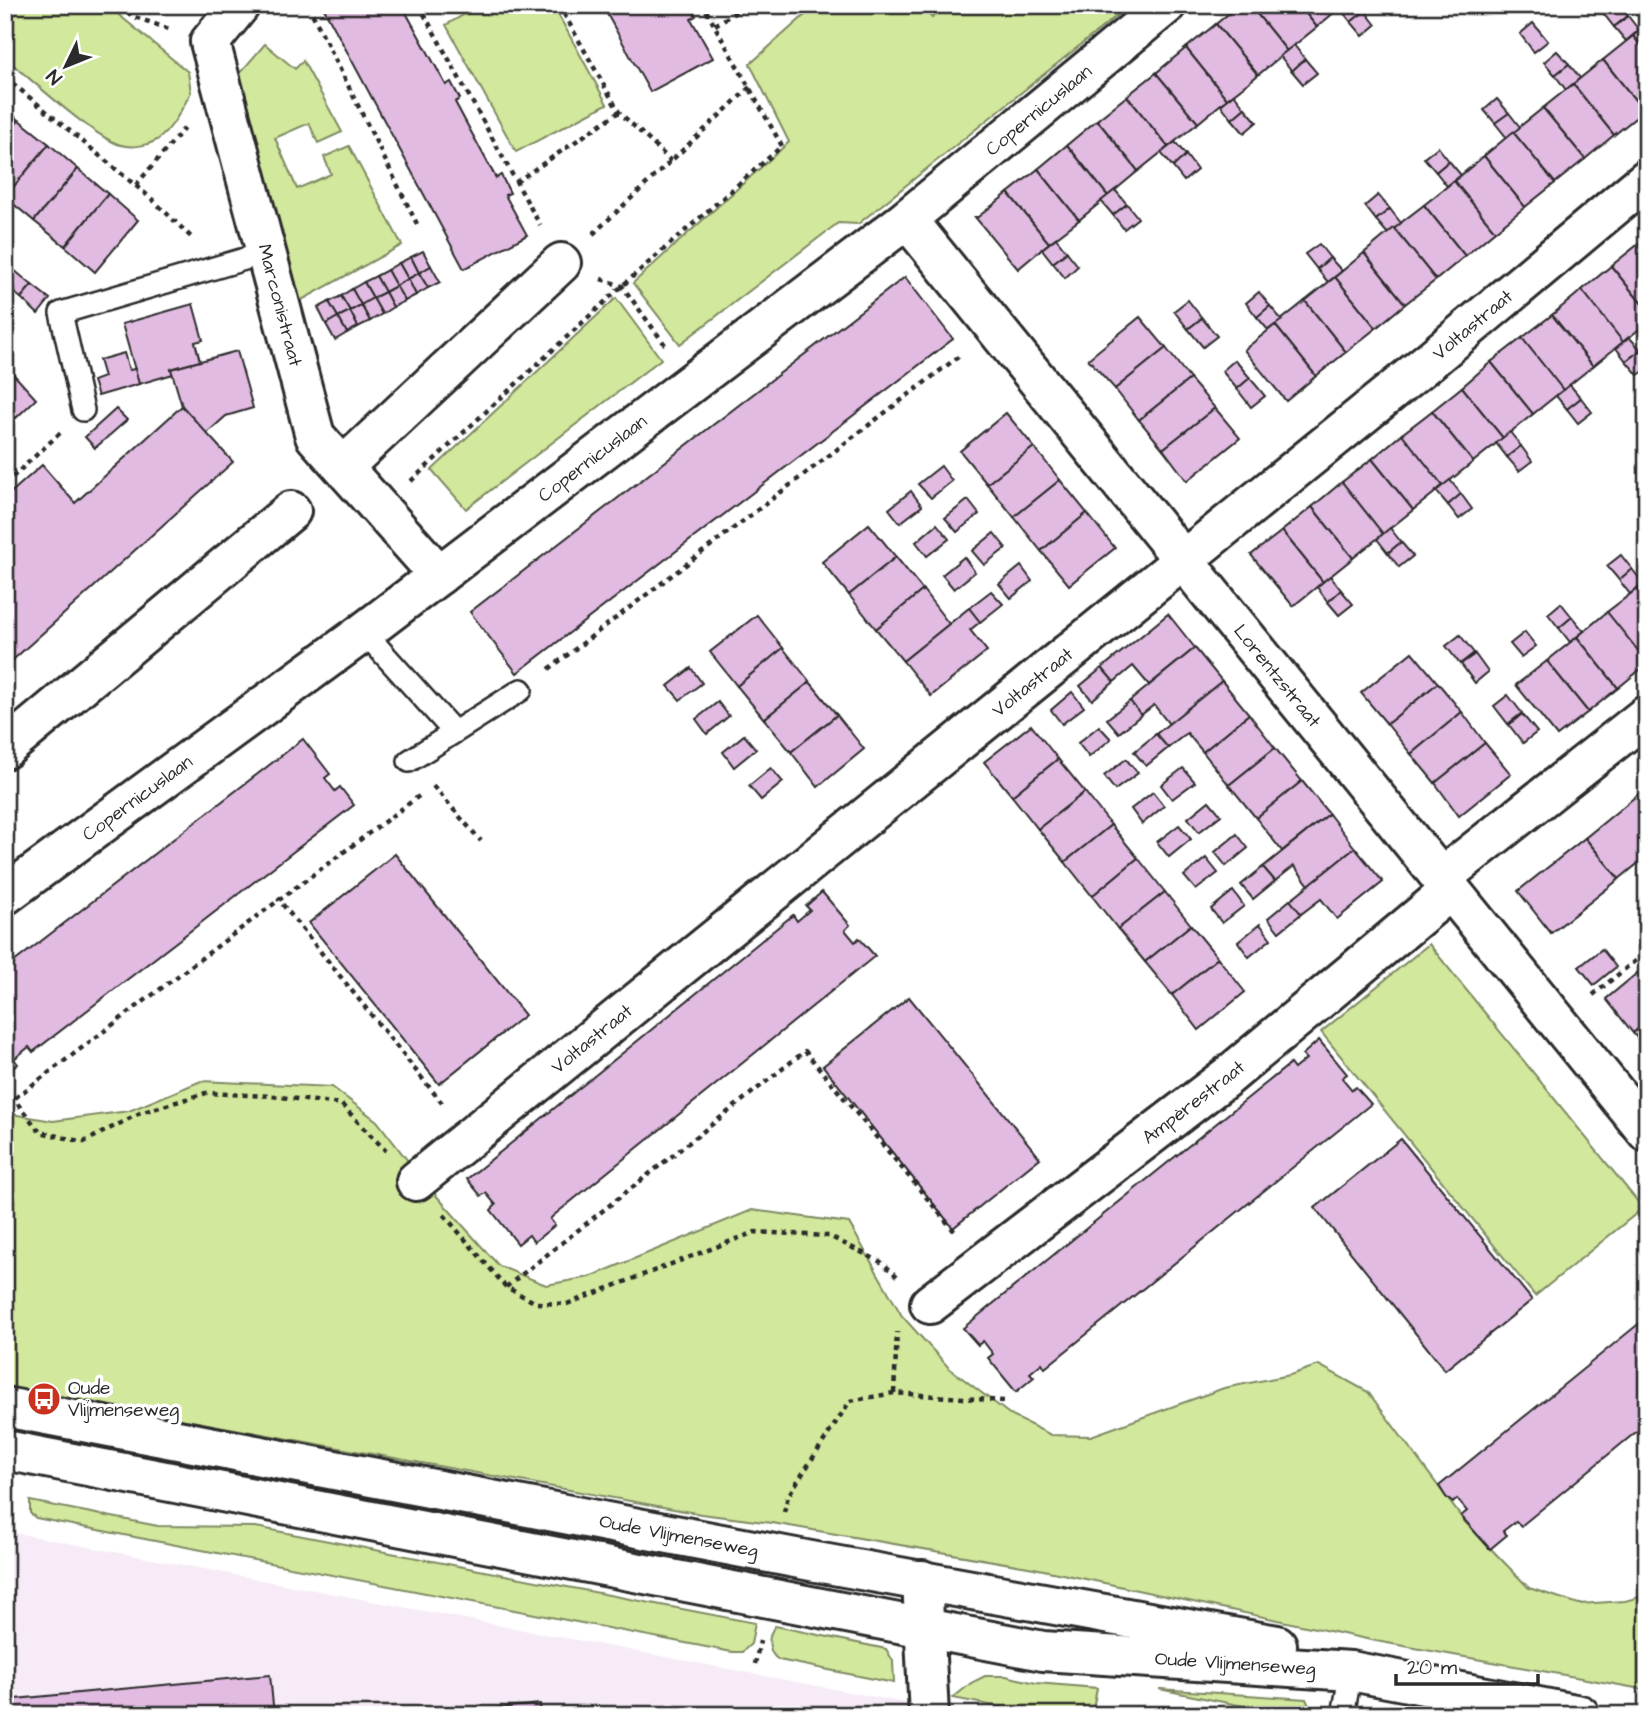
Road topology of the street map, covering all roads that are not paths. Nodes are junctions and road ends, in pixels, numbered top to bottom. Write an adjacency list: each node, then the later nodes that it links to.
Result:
1 (240, 5): 5 (street, Marconistraat)
2 (1166, 5): 4 (street, Copernicuslaan)
3 (1647, 179): 10 (street, Voltastraat)
4 (907, 219): 10 (street, Lorentzstraat); 11 (street, Copernicuslaan)
5 (265, 253): 7 (lane); 8 (street, Marconistraat)
6 (561, 263): 8 (street)
7 (83, 411)
8 (344, 466): 11 (street, Marconistraat)
9 (291, 511): 16 (street)
10 (1183, 560): 18 (street, Lorentzstraat); 21 (street, Voltastraat)
11 (439, 575): 12 (street, Copernicuslaan)
12 (364, 632): 15 (lane); 19 (street, Copernicuslaan)
13 (521, 690): 15 (lane)
14 (1647, 715): 18 (street, Ampèrestraat)
15 (454, 732): 17 (lane)
16 (5, 749)
17 (409, 761)
18 (1446, 884): 20 (street, Lorentzstraat); 22 (street, Ampèrestraat)
19 (5, 895)
20 (1647, 1132)
21 (416, 1181)
22 (930, 1304)
23 (5, 1407): 25 (street, Oude Vlijmenseweg)
24 (5, 1450): 26 (street, Oude Vlijmenseweg)
25 (922, 1580): 26 (street); 27 (street, Oude Vlijmenseweg)
26 (923, 1626): 27 (street, Oude Vlijmenseweg); 28 (street)
27 (1351, 1671): 29 (lane); 30 (street, Oude Vlijmenseweg)
28 (929, 1715)
29 (1343, 1715)
30 (1580, 1715)

